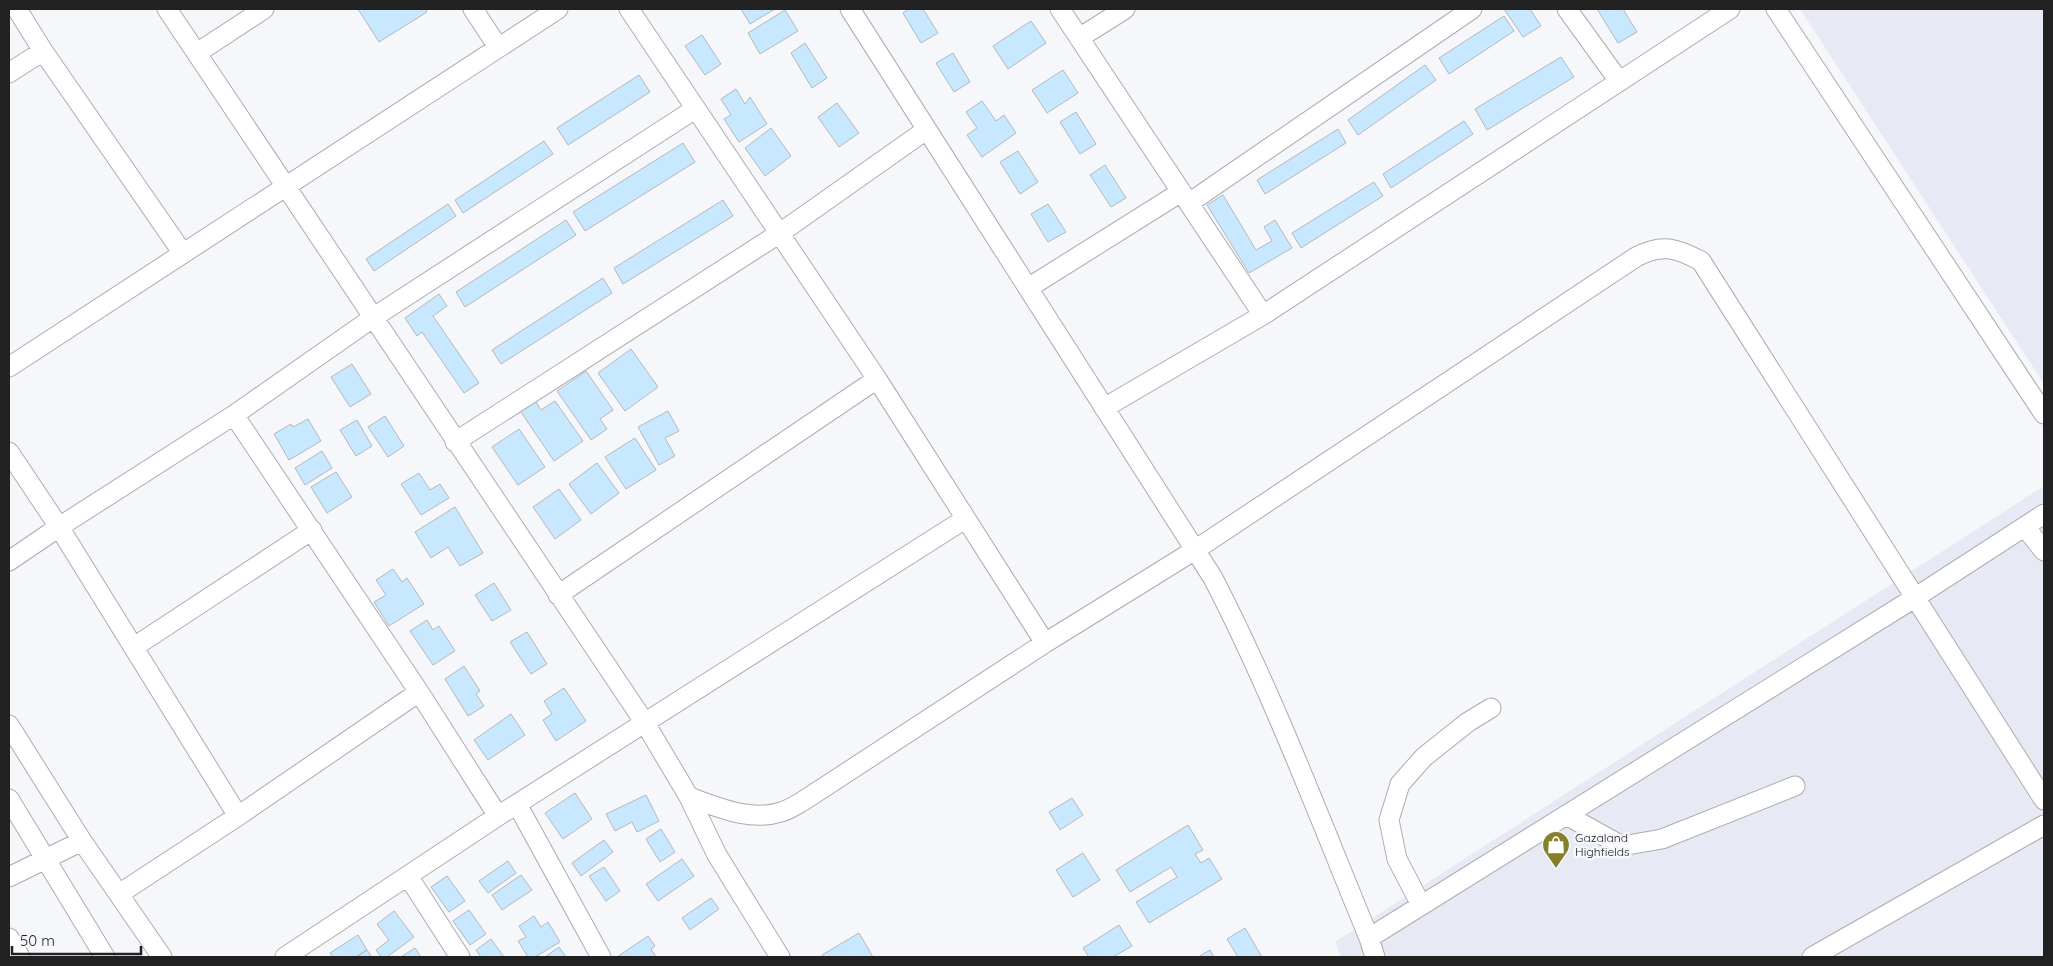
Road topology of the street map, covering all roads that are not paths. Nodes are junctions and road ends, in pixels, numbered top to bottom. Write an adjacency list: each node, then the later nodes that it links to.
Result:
1 (17, 9): 16 (street)
2 (167, 9): 17 (street)
3 (264, 9): 17 (street)
4 (473, 9): 15 (street)
5 (558, 9): 15 (street)
6 (629, 9): 20 (street)
7 (1060, 9): 14 (street)
8 (1125, 9): 14 (street)
9 (1472, 9): 23 (street)
10 (1567, 9): 19 (street)
11 (1730, 9): 19 (street)
12 (1776, 9): 32 (street)
13 (857, 11): 21 (street)
14 (1079, 38): 23 (street)
15 (498, 47): 22 (street)
16 (43, 51): 18 (street); 25 (street)
17 (197, 53): 22 (street)
18 (9, 73)
19 (1619, 81): 27 (street)
20 (695, 109): 24 (street); 28 (street)
21 (926, 130): 24 (street); 26 (street)
22 (284, 186): 25 (street); 28 (street)
23 (1185, 197): 26 (street); 27 (street)
24 (780, 233): 30 (street); 34 (street)
25 (182, 252): 29 (street)
26 (1028, 288): 31 (street)
27 (1263, 315): 31 (street)
28 (374, 316): 33 (street); 34 (street)
29 (9, 367)
30 (877, 379): 37 (street); 44 (street)
31 (1104, 408): 41 (street)
32 (2044, 414)
33 (234, 415): 38 (street); 40 (street)
34 (455, 442): 44 (street)
35 (9, 452): 38 (street)
36 (2044, 514): 39 (street)
37 (965, 519): 46 (street); 50 (street)
38 (58, 527): 43 (street); 47 (street)
39 (2025, 527): 42 (street); 45 (street)
40 (312, 530): 47 (street); 48 (street)
41 (1195, 550): 45 (street); 46 (street); 68 (street)
42 (2044, 551)
43 (9, 561)
44 (558, 595): 50 (street)
45 (1916, 597): 55 (street); 57 (street)
46 (1045, 643): 53 (street)
47 (134, 648): 58 (street)
48 (419, 692): 58 (street); 59 (street)
49 (1491, 708): 66 (street)
50 (645, 723): 53 (street); 56 (street)
51 (9, 725): 61 (street)
52 (1795, 786): 57 (street)
53 (689, 797): 76 (street)
54 (9, 799): 62 (street)
55 (2044, 800)
56 (517, 804): 59 (street); 75 (street)
57 (1566, 815): 66 (street)
58 (238, 816): 65 (street)
59 (498, 816): 63 (street)
60 (2044, 825): 78 (street)
61 (82, 841): 62 (street); 65 (street)
62 (46, 858): 64 (street); 71 (street)
63 (408, 876): 69 (street); 74 (street)
64 (9, 877)
65 (120, 894): 72 (street)
66 (1421, 905): 68 (street)
67 (9, 938): 70 (street)
68 (1369, 938): 77 (street)
69 (305, 952): 73 (street)
70 (20, 957)
71 (105, 957)
72 (162, 957)
73 (285, 957)
74 (460, 957)
75 (601, 957)
76 (780, 957)
77 (1375, 957)
78 (1812, 957)

